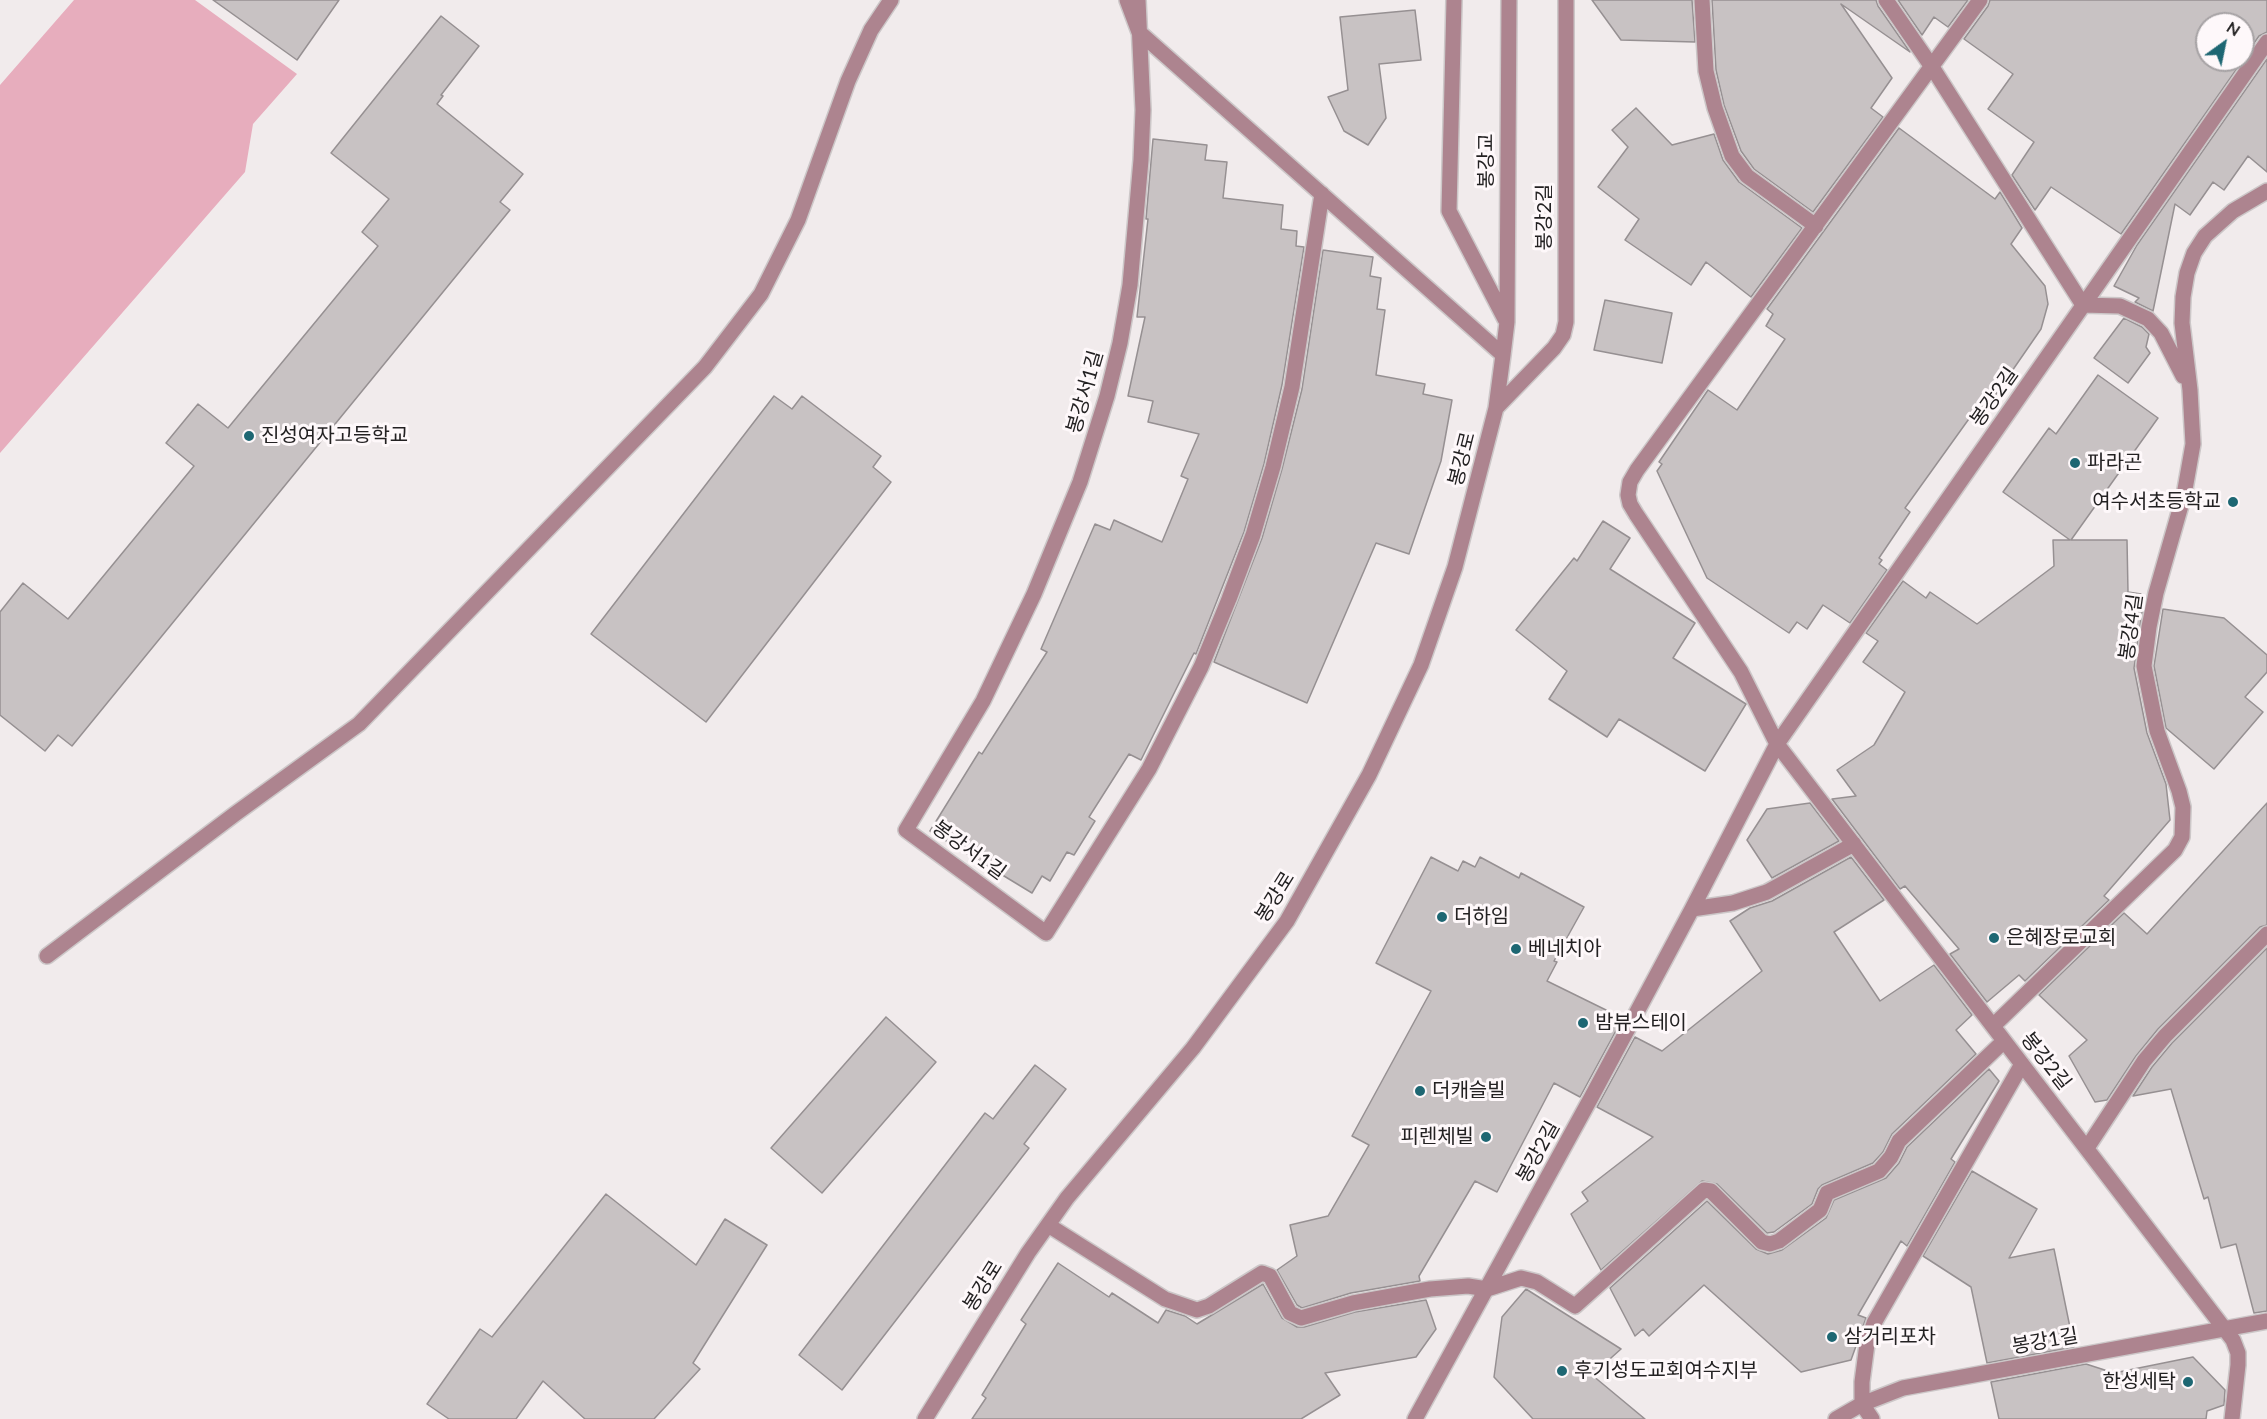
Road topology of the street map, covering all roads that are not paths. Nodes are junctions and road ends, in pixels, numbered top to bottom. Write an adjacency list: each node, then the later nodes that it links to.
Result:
1 (891, 0): 25 (street)
2 (1127, 0): 10 (street)
3 (1138, 0): 10 (street, 봉강서1길)
4 (1454, 0): 17 (street)
5 (1509, 0): 17 (street, 봉강교)
6 (1566, 0): 20 (street, 봉강2길)
7 (1702, 0): 15 (street)
8 (1886, 0): 12 (street)
9 (1980, 0): 12 (street, 봉강2길)
10 (1139, 32): 14 (street); 14 (street, 봉강서1길)
11 (2267, 42): 16 (street, 봉강2길)
12 (1932, 68): 15 (street, 봉강2길); 16 (street)
13 (2267, 191): 19 (street, 봉강4길)
14 (1322, 194): 18 (street)
15 (1816, 226): 21 (street, 봉강2길)
16 (2083, 305): 19 (street); 21 (street, 봉강2길)
17 (1507, 322): 18 (street, 봉강로)
18 (1503, 355): 20 (street, 봉강로)
19 (2190, 390): 26 (street, 봉강4길)
20 (1496, 408): 30 (street, 봉강로)
21 (1777, 744): 22 (street, 봉강2길); 23 (street, 봉강2길)
22 (1854, 844): 23 (street); 26 (street, 봉강2길)
23 (1692, 909): 31 (street, 봉강2길)
24 (2267, 934): 29 (street)
25 (47, 956)
26 (1993, 1026): 27 (street, 봉강2길)
27 (2004, 1041): 28 (street, 봉강2길); 31 (street)
28 (2022, 1064): 29 (street, 봉강2길); 34 (street)
29 (2087, 1148): 33 (street, 봉강2길)
30 (1048, 1225): 31 (street); 35 (street, 봉강로)
31 (1487, 1289): 36 (street, 봉강2길)
32 (2267, 1321): 33 (street, 봉강1길)
33 (2226, 1330): 34 (street, 봉강1길); 39 (street, 봉강2길)
34 (1862, 1404): 37 (street, 봉강1길); 38 (street)
35 (925, 1419)
36 (1415, 1419)
37 (1836, 1419)
38 (1872, 1419)
39 (2232, 1419)

